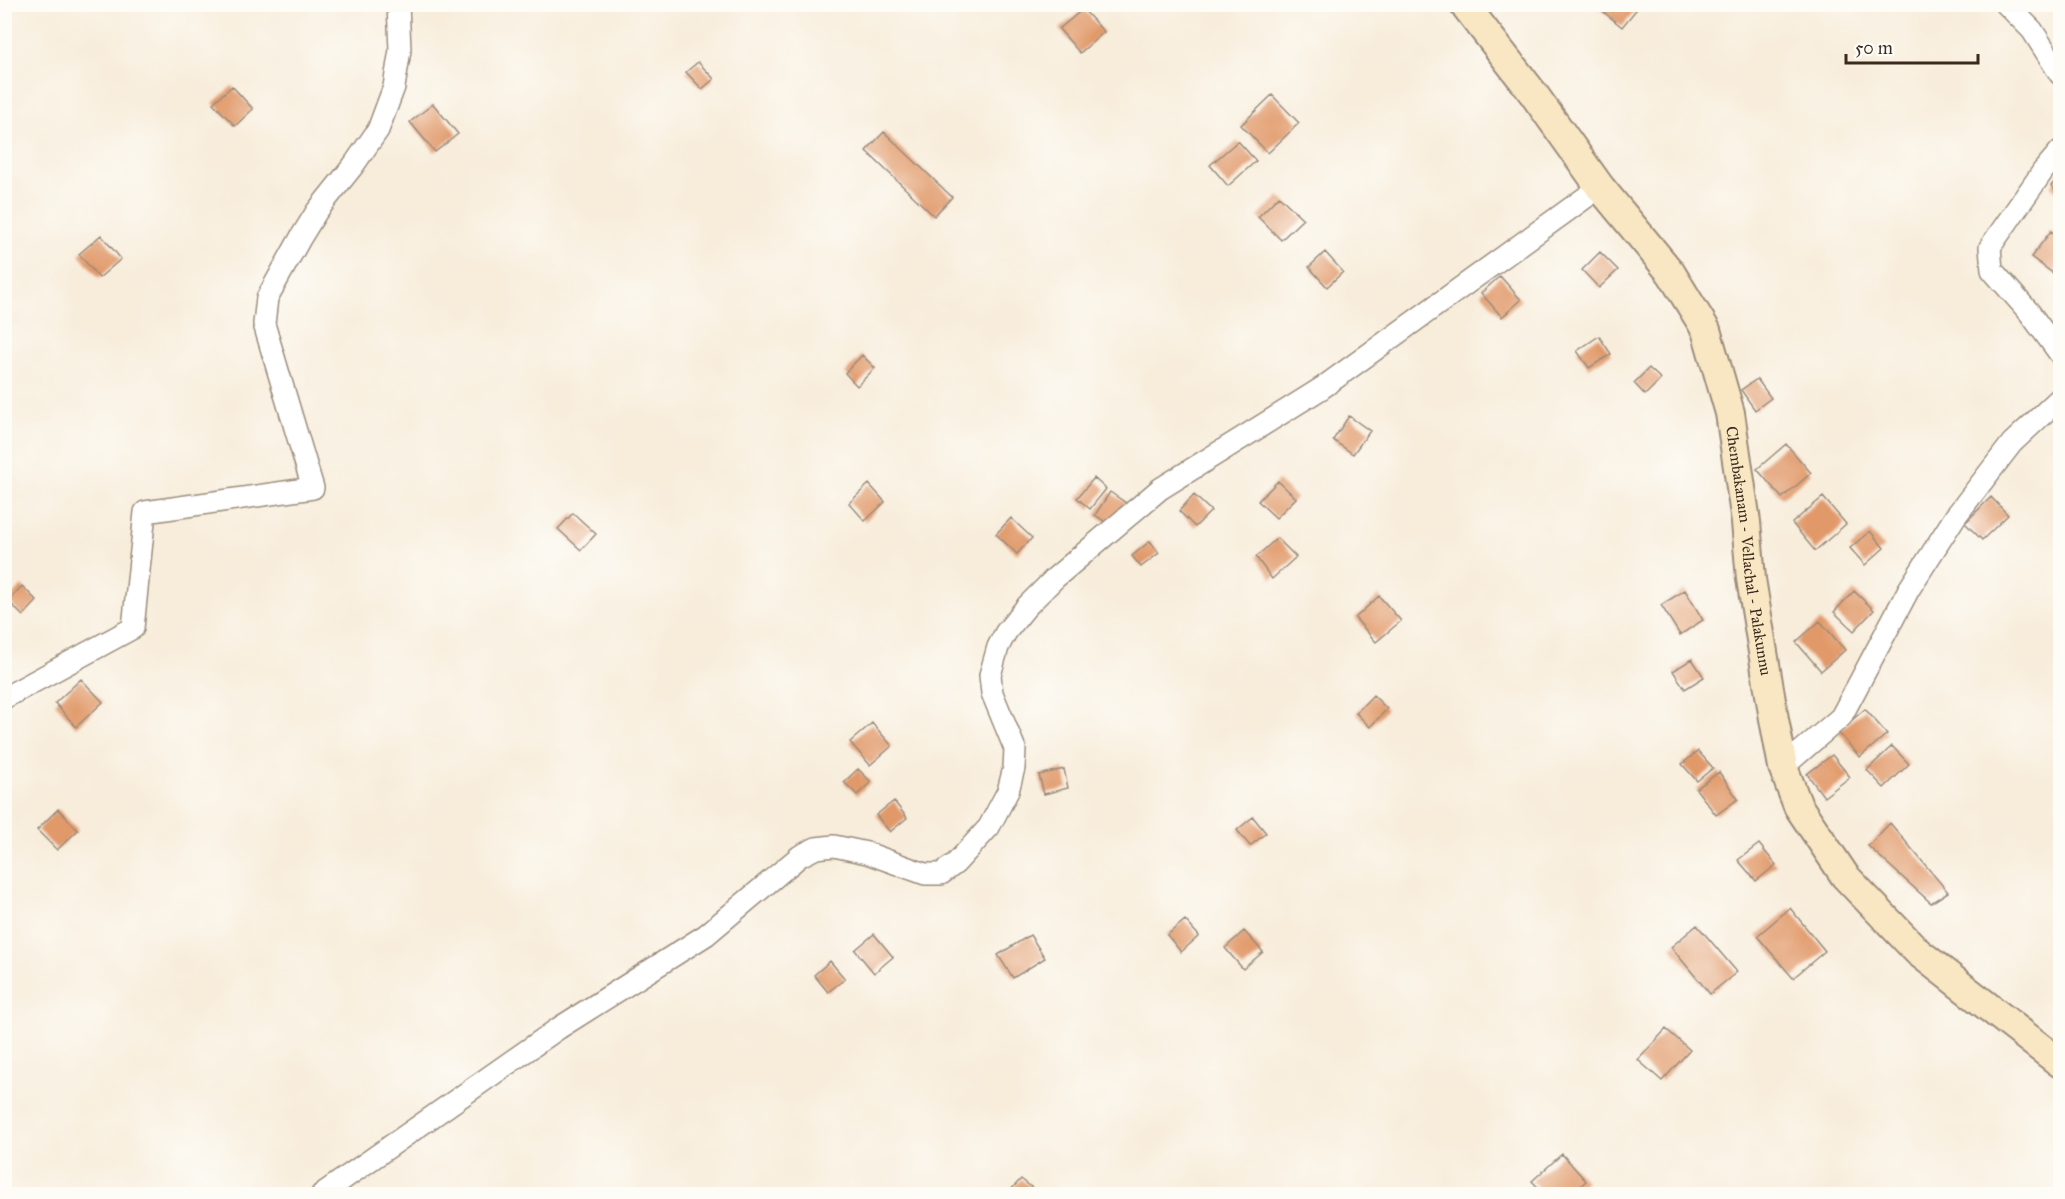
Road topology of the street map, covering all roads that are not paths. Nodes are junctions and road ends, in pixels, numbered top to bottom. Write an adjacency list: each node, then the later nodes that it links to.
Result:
1 (398, 4): 9 (street)
2 (1464, 4): 6 (main road, Chembakanam - Vellachal - Palakunnu)
3 (2006, 4): 4 (street)
4 (2061, 74)
5 (2061, 151): 7 (street)
6 (1600, 187): 10 (main road, Chembakanam - Vellachal - Palakunnu); 12 (street)
7 (2061, 354)
8 (2061, 398): 10 (street)
9 (4, 699)
10 (1783, 767): 11 (main road, Chembakanam - Vellachal - Palakunnu)
11 (2061, 1063)
12 (322, 1194)

